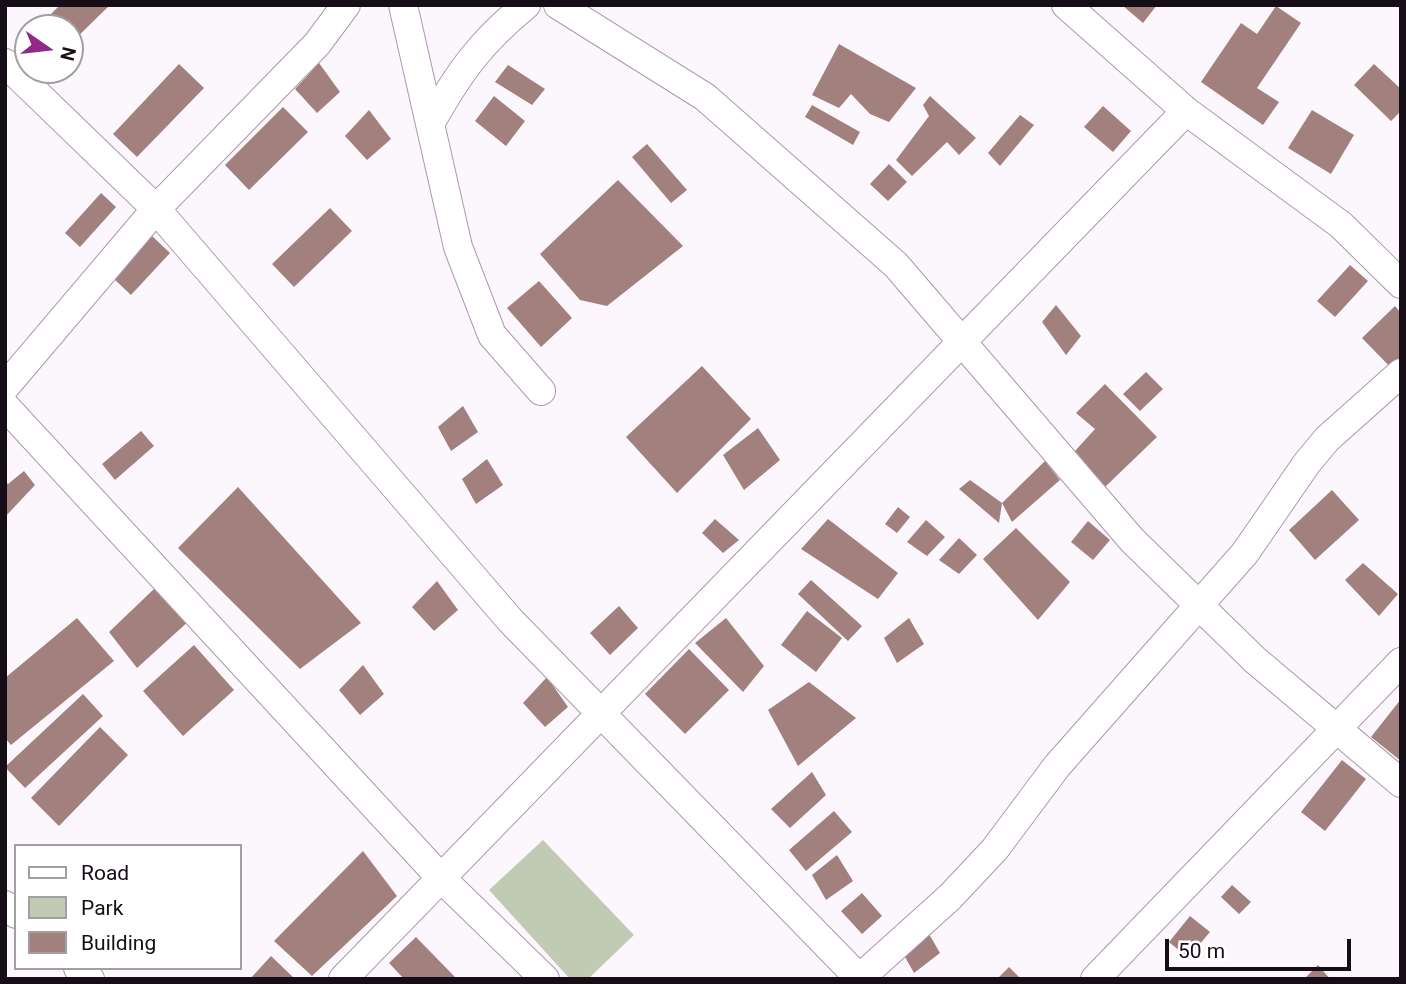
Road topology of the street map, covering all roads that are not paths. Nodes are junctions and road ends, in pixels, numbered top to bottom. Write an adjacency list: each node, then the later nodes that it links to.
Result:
1 (346, 5): 9 (street)
2 (403, 5): 8 (street)
3 (526, 5): 8 (street)
4 (558, 5): 11 (street)
5 (1066, 5): 7 (street)
6 (5, 63): 9 (street)
7 (1186, 111): 10 (street); 11 (street)
8 (430, 124): 14 (street)
9 (156, 209): 13 (street); 18 (street)
10 (1401, 284)
11 (962, 342): 16 (street); 18 (street)
12 (1401, 373): 16 (street)
13 (5, 387)
14 (541, 391)
15 (5, 406): 21 (street)
16 (1198, 604): 19 (street); 24 (street)
17 (1401, 662): 19 (street)
18 (600, 714): 21 (street); 24 (street)
19 (1335, 730): 20 (street); 25 (street)
20 (1401, 783)
21 (441, 878): 22 (street); 23 (street)
22 (343, 979)
23 (545, 979)
24 (860, 979)
25 (1095, 979)

